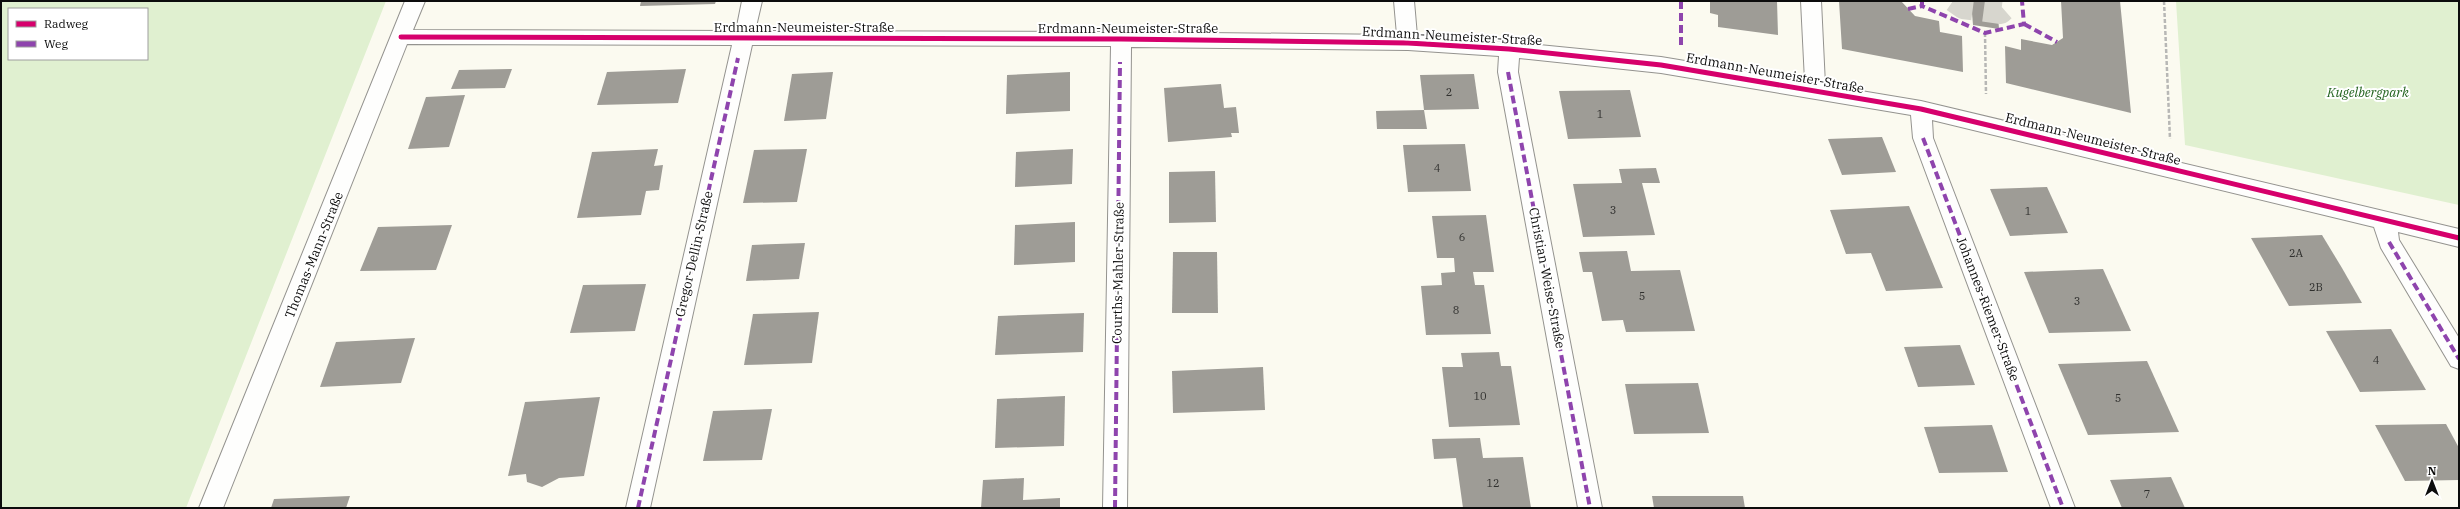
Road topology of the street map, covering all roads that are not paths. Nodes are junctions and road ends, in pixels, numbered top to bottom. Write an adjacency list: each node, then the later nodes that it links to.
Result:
1 (415, 1): 5 (street, Thomas-Mann-Straße)
2 (752, 1): 6 (street, Gregor-Dellin-Straße)
3 (1404, 1): 8 (street)
4 (1811, 1): 10 (street)
5 (401, 37): 6 (street, Erdmann-Neumeister-Straße); 15 (street, Thomas-Mann-Straße)
6 (743, 38): 7 (street, Erdmann-Neumeister-Straße); 16 (street, Gregor-Dellin-Straße)
7 (1121, 39): 8 (street, Erdmann-Neumeister-Straße); 17 (street, Courths-Mahler-Straße)
8 (1408, 43): 9 (street, Erdmann-Neumeister-Straße)
9 (1509, 49): 10 (street, Erdmann-Neumeister-Straße); 18 (street, Christian-Weise-Straße)
10 (1815, 90): 11 (street, Erdmann-Neumeister-Straße)
11 (1921, 109): 12 (street, Erdmann-Neumeister-Straße); 19 (street, Johannes-Riemer-Straße)
12 (2384, 221): 13 (street, Erdmann-Neumeister-Straße); 14 (street)
13 (2459, 238)
14 (2459, 359)
15 (212, 508)
16 (638, 508)
17 (1115, 508)
18 (1590, 508)
19 (2063, 508)

